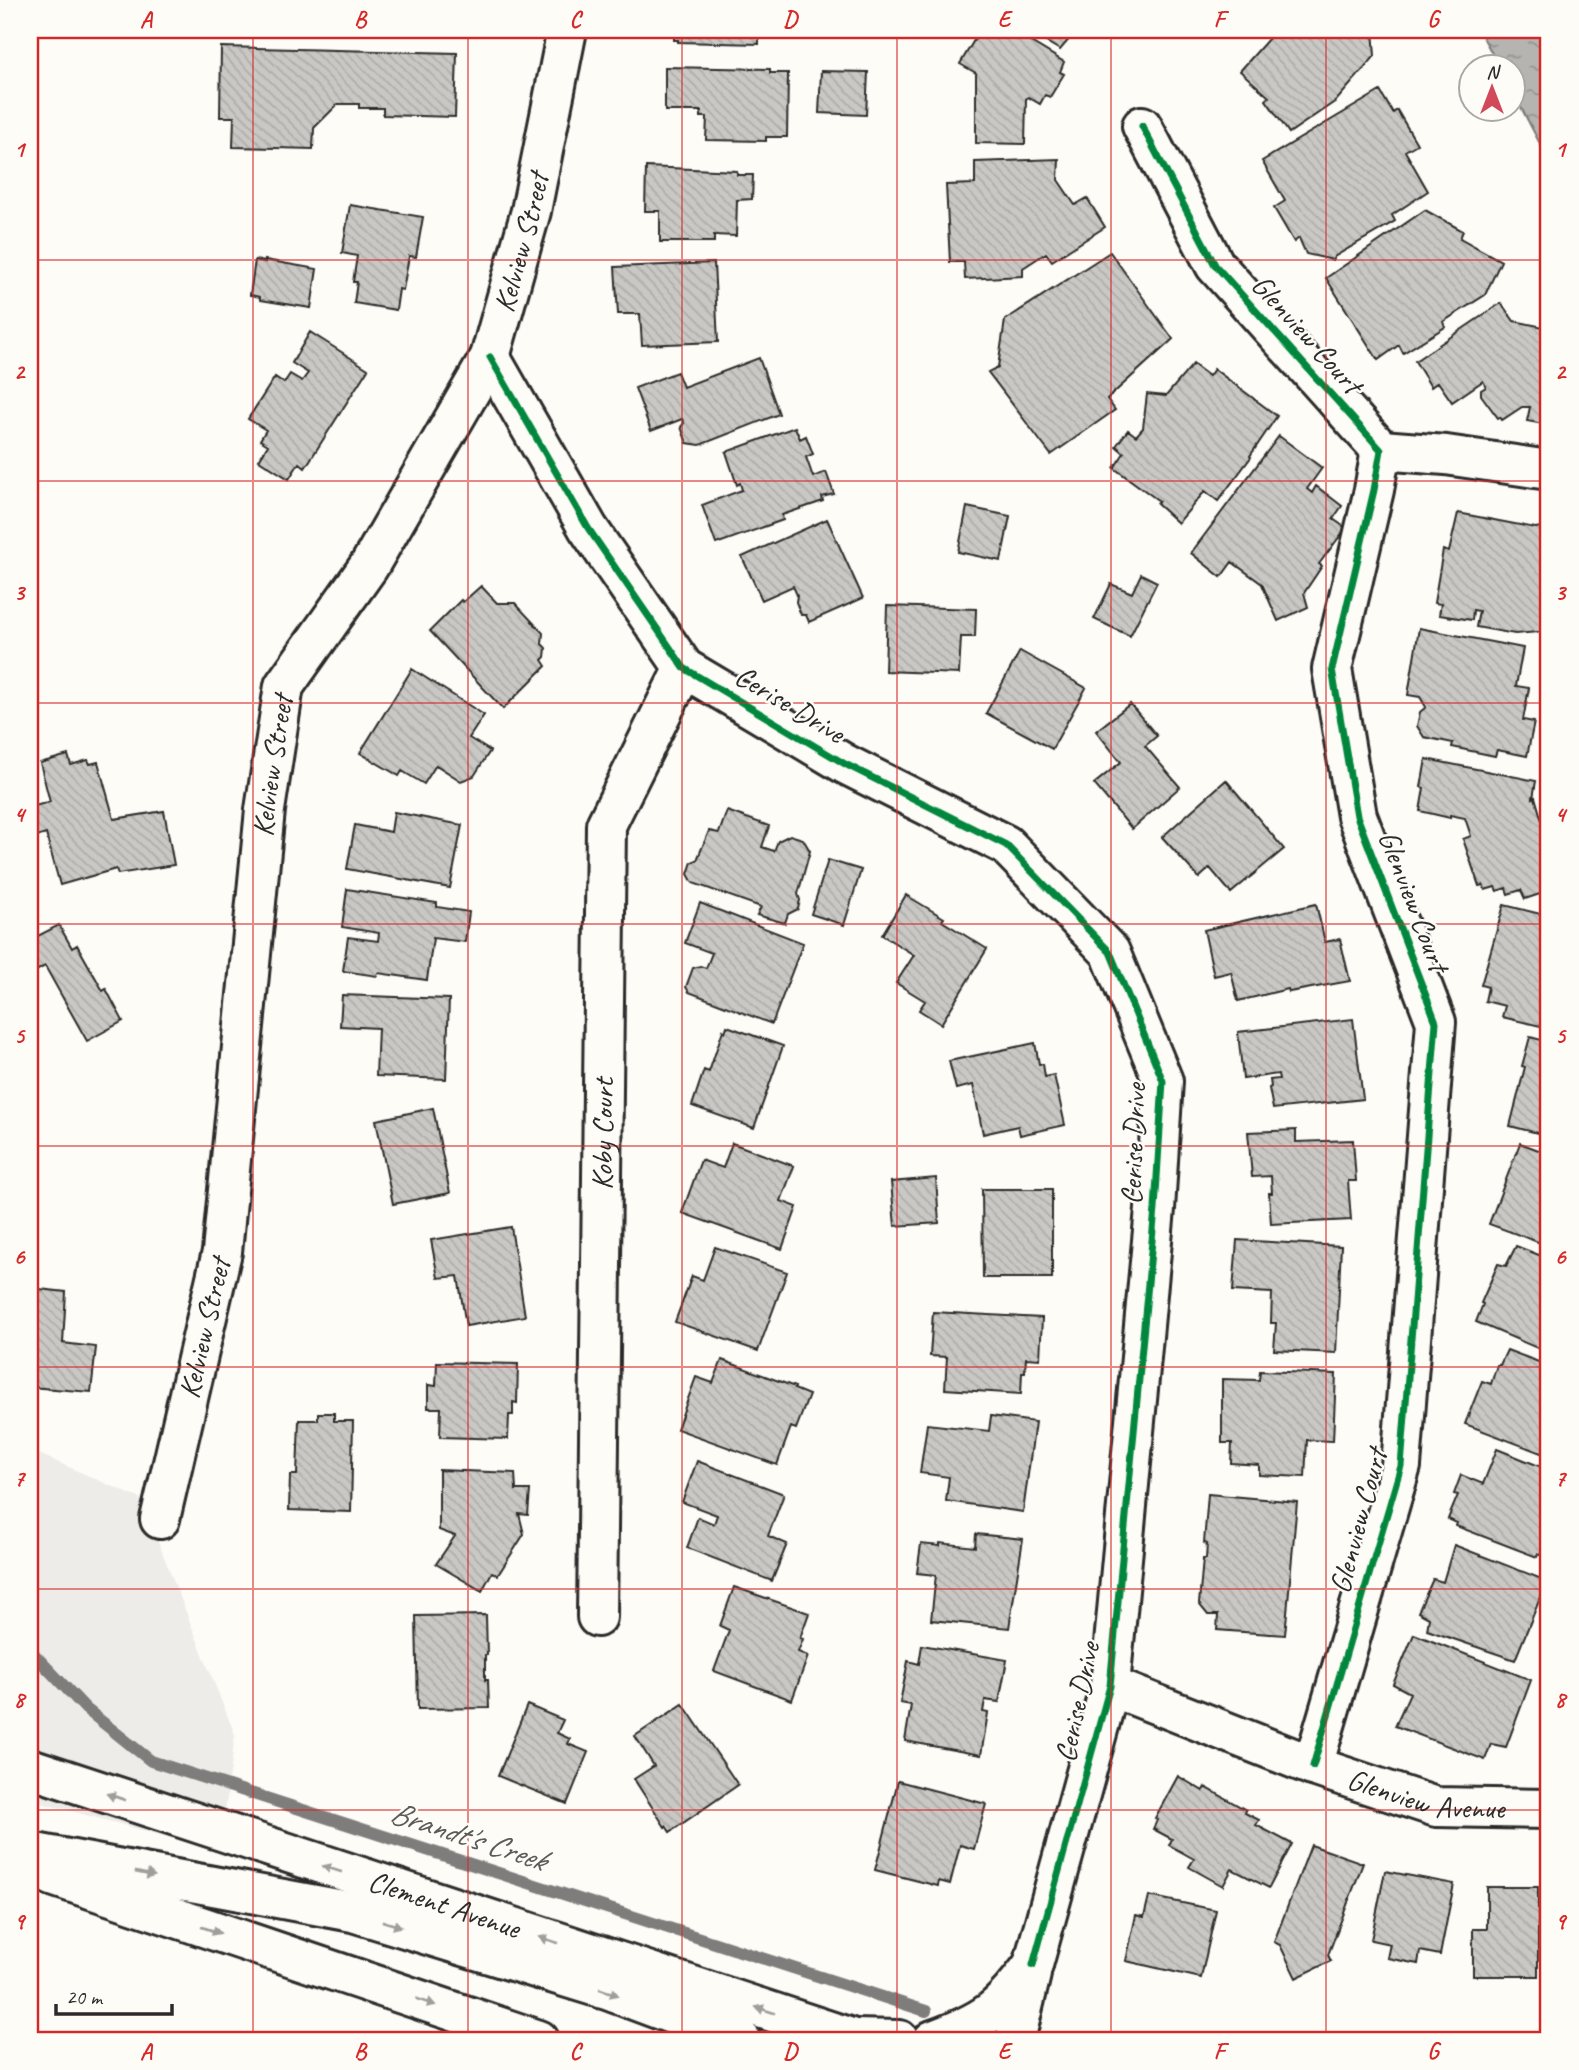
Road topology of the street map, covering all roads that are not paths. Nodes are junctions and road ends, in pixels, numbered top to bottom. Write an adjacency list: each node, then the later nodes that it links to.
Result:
1 (567, 30): 3 (street, Kelview Street)
2 (1142, 126): 4 (street, Glenview Court)
3 (490, 357): 6 (street, Cerise Drive); 7 (street, Kelview Street)
4 (1381, 450): 5 (street); 10 (street, Glenview Court)
5 (1549, 470)
6 (684, 667): 8 (street, Koby Court); 9 (street, Cerise Drive)
7 (160, 1519)
8 (597, 1617)
9 (1110, 1686): 10 (street, Glenview Avenue); 15 (street, Cerise Drive)
10 (1313, 1766): 12 (street, Glenview Avenue)
11 (30, 1768): 18 (street, Clement Avenue, one-way to 11)
12 (1549, 1809)
13 (30, 1852): 17 (street, one-way to 17)
14 (30, 1869): 16 (street, one-way to 16)
15 (1033, 1965): 20 (street); 21 (street, Cerise Drive)
16 (539, 2040)
17 (741, 2040)
18 (855, 2040): 19 (street, Clement Avenue)
19 (899, 2040)
20 (933, 2040)
21 (1015, 2040)

